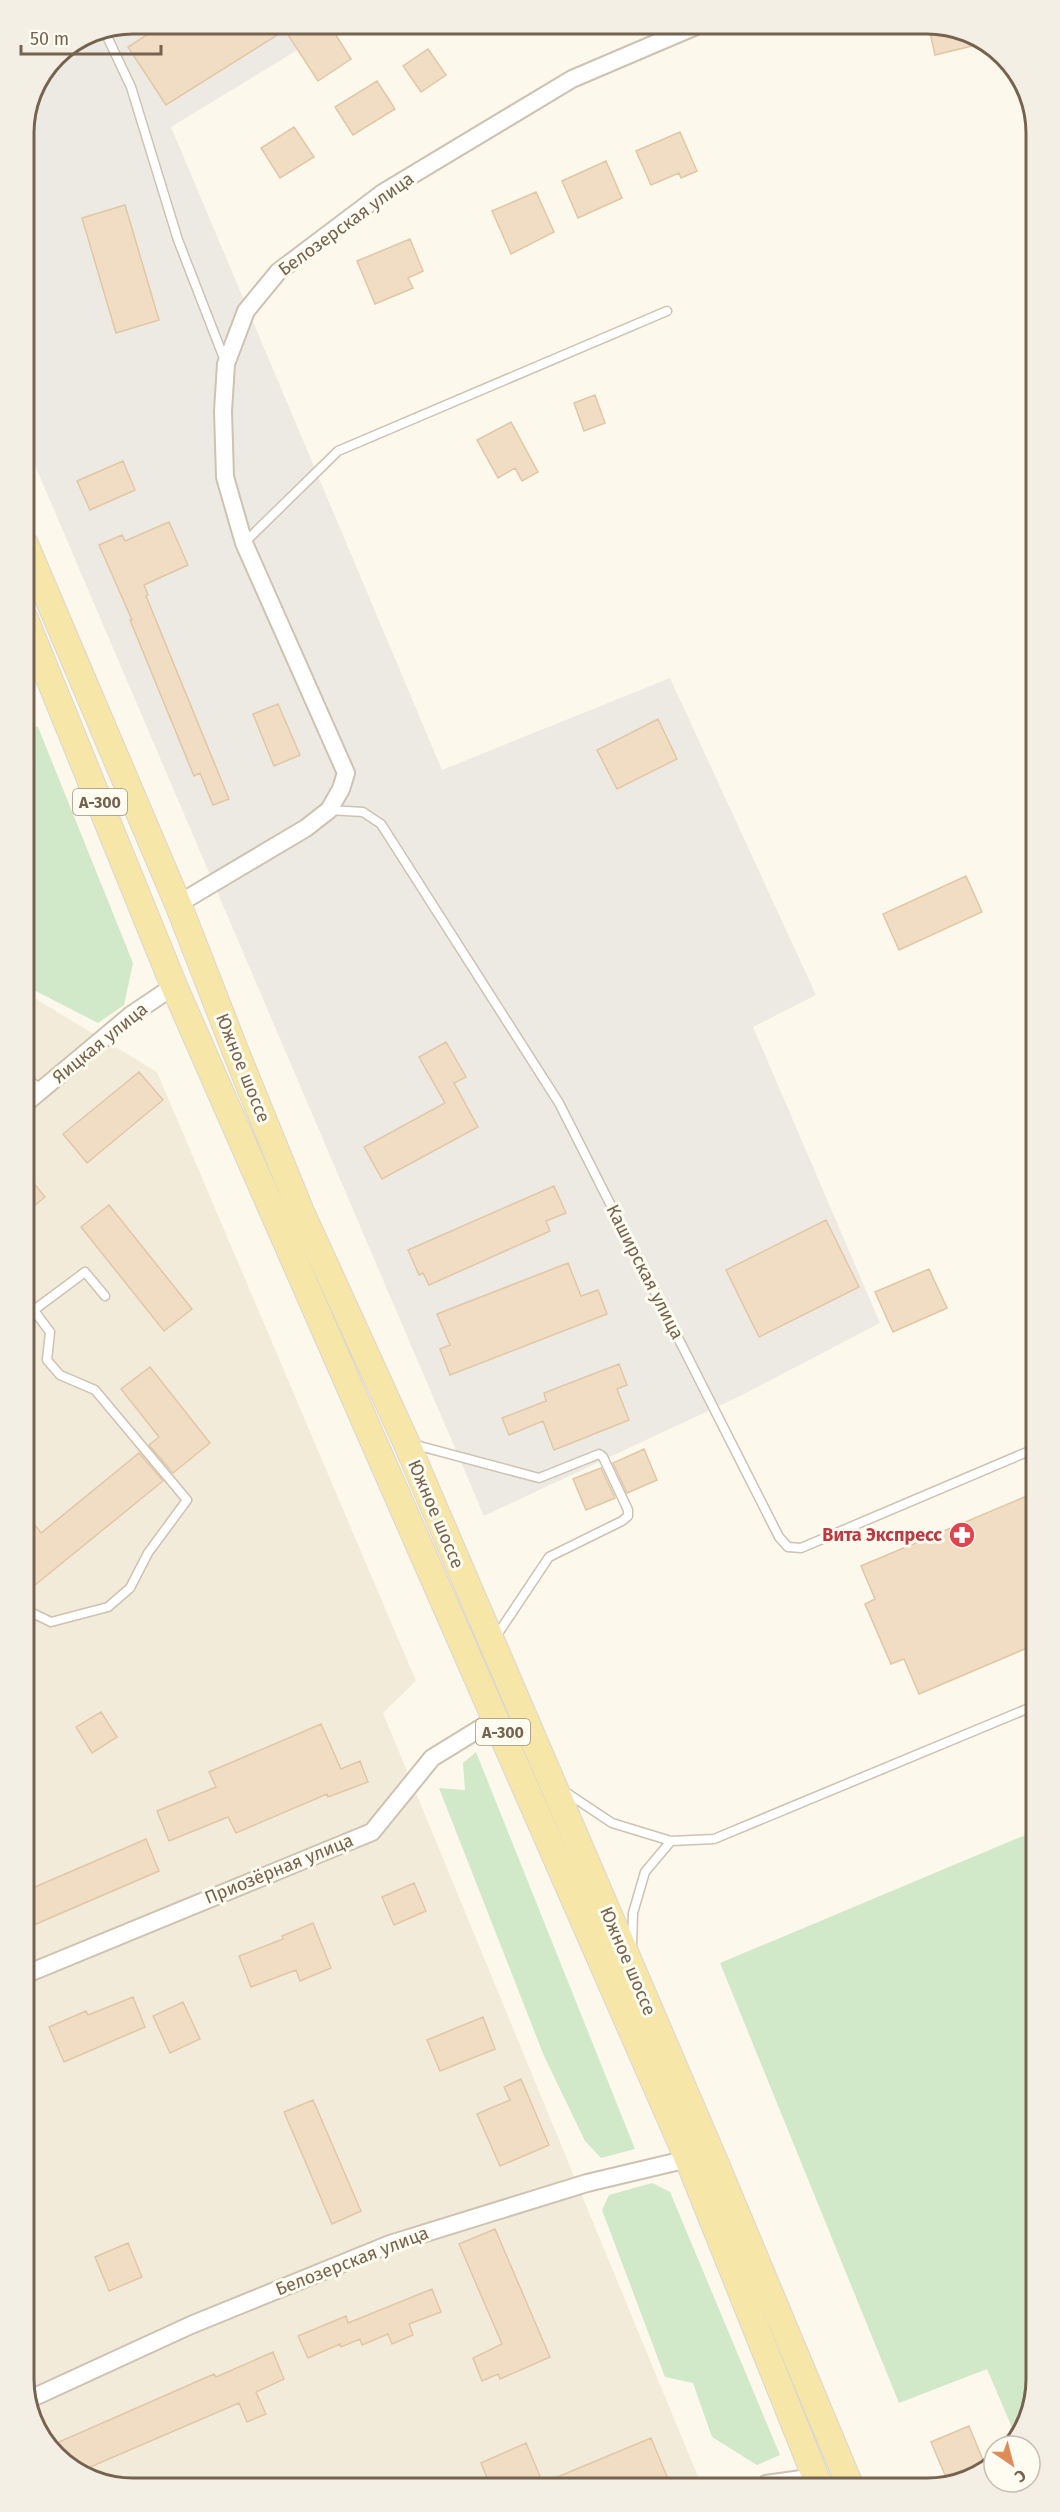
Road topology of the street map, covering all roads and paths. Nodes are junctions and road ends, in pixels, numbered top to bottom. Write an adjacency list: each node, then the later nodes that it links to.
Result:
1 (676, 35): 4 (street, Белозерская улица)
2 (108, 38): 4 (lane)
3 (666, 311): 5 (lane)
4 (226, 364): 5 (street, Белозерская улица)
5 (244, 543): 8 (street, Белозерская улица)
6 (35, 567): 9 (main road, Южное шоссе / А-300)
7 (35, 643): 10 (main road, Южное шоссе / А-300)
8 (329, 810): 9 (street, Белозерская улица); 17 (lane, Каширская улица)
9 (178, 904): 16 (main road, Южное шоссе / А-300)
10 (174, 986): 12 (street, Яицкая улица); 21 (main road, Южное шоссе / А-300)
11 (35, 1085): 12 (lane)
12 (42, 1090): 13 (street, Яицкая улица)
13 (35, 1096)
14 (105, 1296): 15 (lane)
15 (34, 1310): 18 (lane)
16 (406, 1442): 19 (main road, Южное шоссе / А-300); 19 (lane)
17 (1025, 1453)
18 (34, 1614)
19 (491, 1643): 22 (main road, Южное шоссе / А-300)
20 (1025, 1710): 23 (lane)
21 (497, 1718): 25 (street, Приозёрная улица); 26 (main road, Южное шоссе / А-300)
22 (550, 1782): 23 (lane); 24 (main road, Южное шоссе / А-300)
23 (671, 1841): 24 (lane)
24 (632, 1970): 29 (main road, Южное шоссе / А-300)
25 (34, 1971)
26 (688, 2159): 27 (street, Белозерская улица); 28 (main road, Южное шоссе / А-300)
27 (36, 2396)
28 (816, 2478)
29 (847, 2478)

